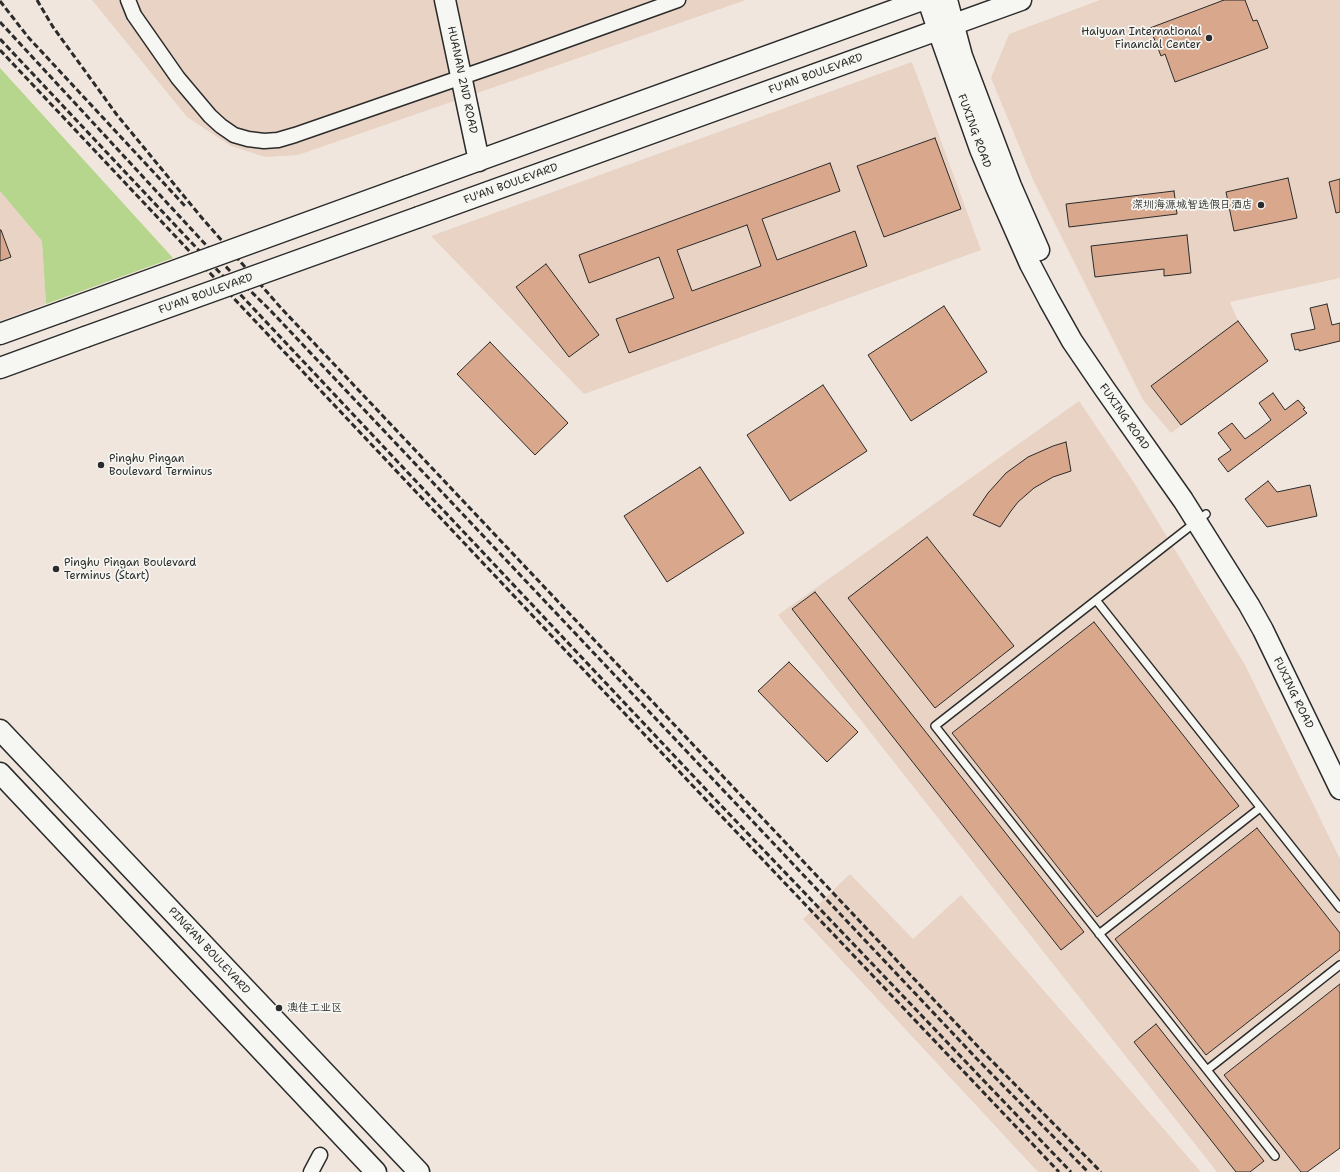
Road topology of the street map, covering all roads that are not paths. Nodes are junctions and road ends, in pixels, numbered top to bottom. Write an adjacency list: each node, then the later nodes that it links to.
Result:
1 (128, 0): 13 (street)
2 (445, 0): 13 (street, HUANAN 2ND ROAD)
3 (459, 0): 13 (street, HUANAN 2ND ROAD)
4 (678, 0): 13 (street)
5 (887, 0): 10 (street)
6 (922, 0): 10 (street)
7 (928, 0): 11 (street)
8 (947, 0): 11 (street)
9 (1022, 0): 11 (street, FU'AN BOULEVARD)
10 (859, 23): 12 (street)
11 (945, 28): 14 (street, FU'AN BOULEVARD); 18 (street, FUXING ROAD)
12 (803, 43): 14 (street); 15 (street)
13 (468, 75): 15 (street, HUANAN 2ND ROAD)
14 (813, 75): 17 (street, FU'AN BOULEVARD, bridge)
15 (485, 158): 16 (street, bridge)
16 (0, 334)
17 (0, 368)
18 (1202, 517): 19 (lane); 21 (street, FUXING ROAD); 23 (street, FUXING ROAD)
19 (1096, 600): 24 (lane); 26 (lane)
20 (0, 730): 33 (street, PING'AN BOULEVARD)
21 (1340, 760)
22 (0, 773): 32 (street)
23 (1340, 789)
24 (1260, 808): 25 (lane); 26 (lane)
25 (1340, 908)
26 (1099, 934): 28 (lane)
27 (1340, 965): 28 (lane)
28 (1207, 1070): 30 (lane)
29 (320, 1155): 31 (street)
30 (1274, 1156)
31 (311, 1172)
32 (376, 1172)
33 (419, 1172)

